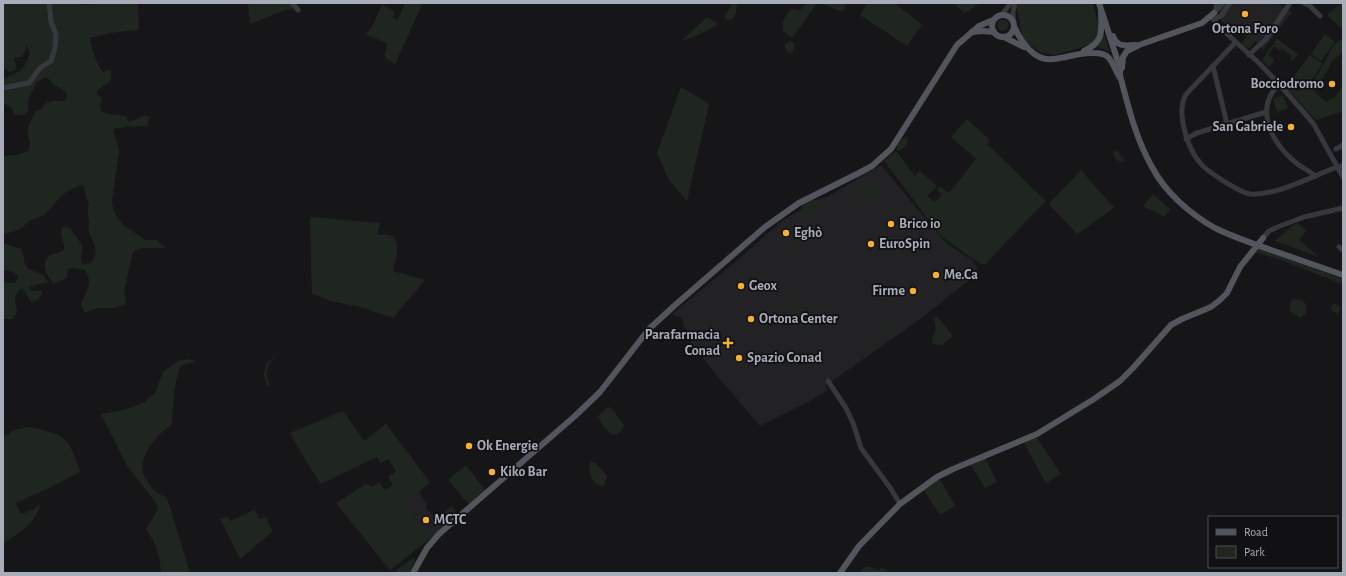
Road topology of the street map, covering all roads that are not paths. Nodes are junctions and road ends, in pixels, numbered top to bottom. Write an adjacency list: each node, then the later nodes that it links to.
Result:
1 (49, 3): 29 (street)
2 (292, 3): 11 (street)
3 (1011, 3): 12 (street)
4 (1015, 3): 16 (street)
5 (1217, 3): 13 (street)
6 (1223, 3): 13 (street)
7 (1230, 3): 13 (street)
8 (1290, 3): 25 (street)
9 (1304, 3): 14 (street)
10 (1100, 4): 22 (main road); 24 (main road); 27 (main road)
11 (298, 10)
12 (1002, 14): 15 (main road); 16 (main road)
13 (1213, 16): 21 (street); 22 (main road)
14 (1320, 16)
15 (993, 20): 18 (main road); 19 (main road)
16 (1013, 20): 17 (main road)
17 (1014, 28): 20 (main road); 23 (main road)
18 (972, 32): 19 (main road); 44 (main road)
19 (994, 32): 20 (main road)
20 (1004, 37): 23 (main road)
21 (1235, 42): 25 (street); 26 (street)
22 (1139, 45): 27 (main road)
23 (1028, 48): 24 (main road)
24 (1079, 54): 27 (main road)
25 (1249, 55): 28 (street)
26 (1213, 66): 31 (street); 32 (street)
27 (1122, 83): 41 (main road)
28 (1279, 84): 30 (street); 36 (street)
29 (3, 88)
30 (1266, 112): 31 (street); 37 (street)
31 (1227, 124): 32 (street)
32 (1186, 139): 37 (street)
33 (1343, 145): 34 (street)
34 (1336, 149)
35 (1343, 166): 36 (street)
36 (1337, 167): 37 (street); 38 (street)
37 (1314, 176)
38 (1343, 177)
39 (1343, 208): 40 (street)
40 (1263, 238): 43 (main road, bridge)
41 (1343, 275)
42 (828, 381): 43 (street)
43 (900, 504): 45 (main road)
44 (413, 573)
45 (840, 573)

